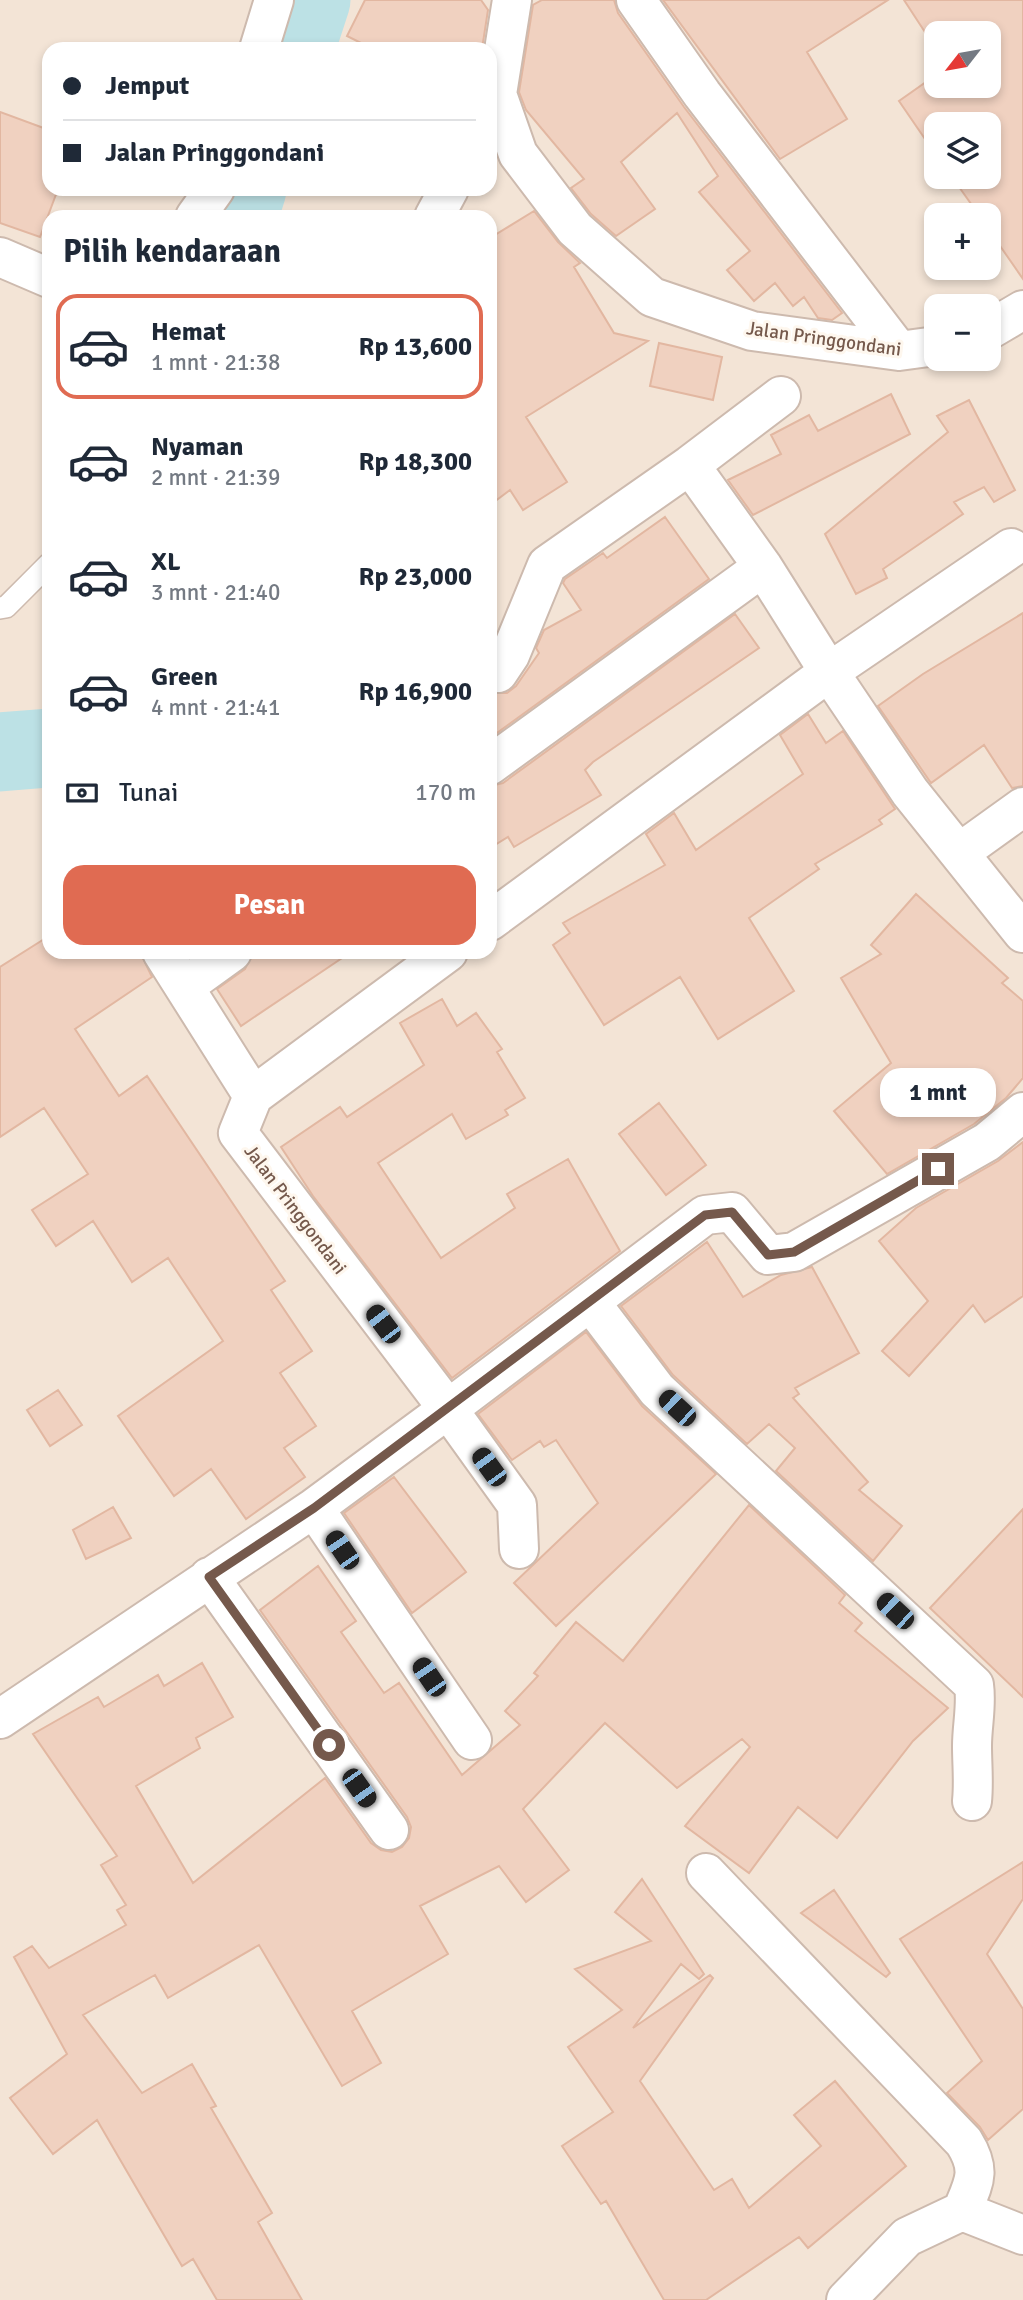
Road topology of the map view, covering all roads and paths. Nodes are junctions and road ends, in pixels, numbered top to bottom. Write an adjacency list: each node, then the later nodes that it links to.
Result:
1 (274, 0): 4 (street)
2 (512, 0): 5 (street, Jalan Pringgondani)
3 (636, 0): 12 (street)
4 (261, 42)
5 (497, 84)
6 (497, 108): 12 (street, Jalan Pringgondani)
7 (0, 257): 8 (street)
8 (42, 275)
9 (1023, 310): 10 (street)
10 (1001, 323)
11 (924, 348): 12 (street, Jalan Pringgondani)
12 (899, 351)
13 (781, 396): 14 (street)
14 (690, 465): 16 (street); 20 (street)
15 (1011, 548): 19 (street)
16 (763, 567): 19 (street); 21 (street)
17 (42, 571): 18 (lane)
18 (0, 608)
19 (829, 672): 23 (street); 24 (street)
20 (498, 673)
21 (497, 760)
22 (1023, 807): 23 (street)
23 (959, 853): 25 (street)
24 (497, 916)
25 (1018, 920)
26 (167, 959): 29 (street)
27 (222, 959): 29 (street)
28 (439, 959): 30 (street)
29 (185, 986): 30 (street)
30 (253, 1096): 33 (street, Jalan Pringgondani)
31 (1023, 1112): 32 (street)
32 (591, 1303): 33 (street); 39 (street)
33 (448, 1409): 34 (street); 35 (street)
34 (314, 1508): 36 (street); 38 (street)
35 (519, 1549)
36 (209, 1577): 37 (street); 40 (street)
37 (0, 1719)
38 (472, 1740)
39 (972, 1801)
40 (389, 1830)
41 (706, 1873): 42 (street)
42 (962, 2211): 43 (street); 44 (street)
43 (1021, 2236)
44 (846, 2300)

